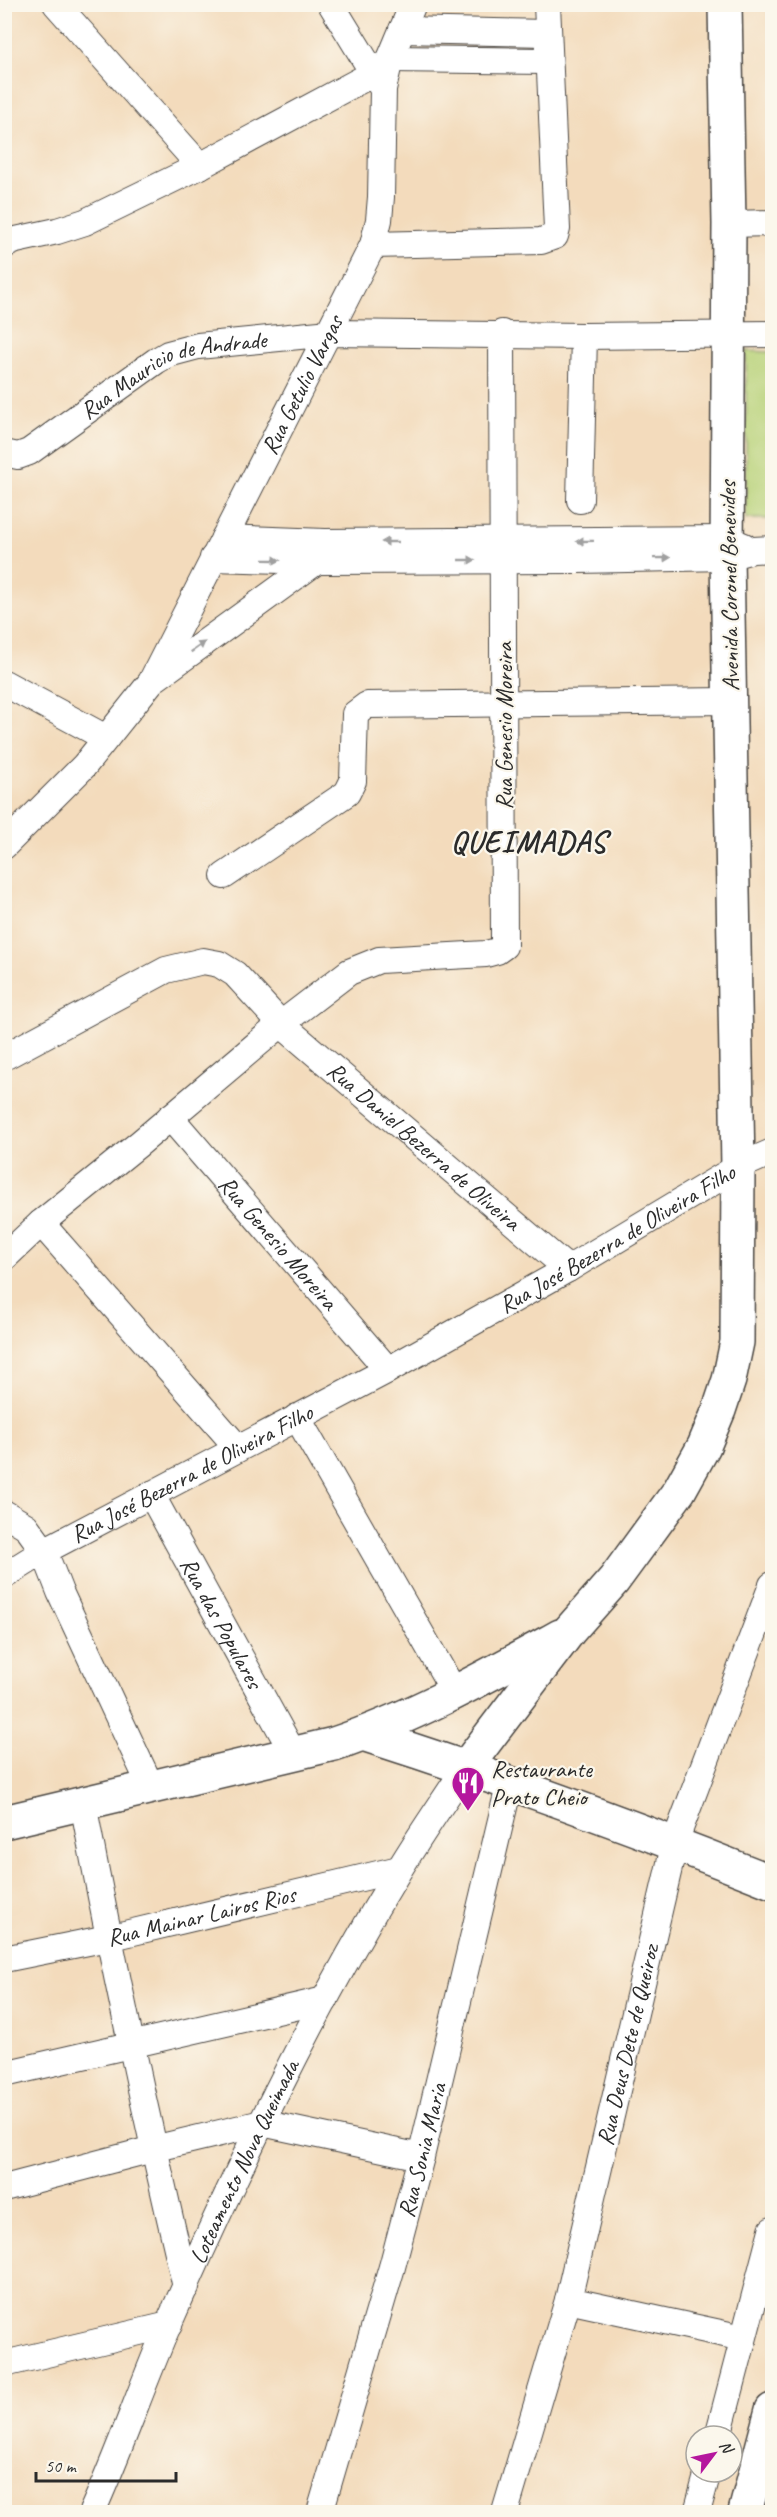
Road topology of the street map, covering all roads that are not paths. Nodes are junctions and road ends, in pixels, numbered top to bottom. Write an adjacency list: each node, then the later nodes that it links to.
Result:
1 (56, 4): 10 (street)
2 (331, 4): 9 (street)
3 (413, 4): 6 (street, Rua Getulio Vargas)
4 (546, 4): 7 (street)
5 (725, 4): 12 (main road, Avenida Coronel Benevides)
6 (402, 30): 7 (street); 9 (street, Rua Getulio Vargas)
7 (547, 33): 8 (street)
8 (548, 61): 9 (street); 14 (street)
9 (382, 74): 10 (street); 14 (street, Rua Getulio Vargas)
10 (200, 166): 13 (street)
11 (772, 223): 12 (street)
12 (729, 224): 17 (main road, Avenida Coronel Benevides)
13 (4, 245)
14 (373, 245): 15 (street, Rua Getulio Vargas)
15 (330, 333): 16 (street, Rua Mauricio de Andrade); 20 (street, Rua Mauricio de Andrade); 22 (street, Rua Getulio Vargas)
16 (502, 333): 19 (street, Rua Mauricio de Andrade); 24 (street, Rua Genesio Moreira)
17 (728, 334): 18 (street, Rua Mauricio de Andrade); 19 (street, Rua Mauricio de Andrade); 23 (main road, Avenida Coronel Benevides)
18 (772, 334)
19 (584, 336): 21 (street)
20 (17, 453)
21 (580, 500)
22 (218, 548): 24 (street, one-way to 22); 25 (street, one-way to 25); 26 (street, Rua Getulio Vargas)
23 (745, 549): 24 (street); 28 (main road, Avenida Coronel Benevides)
24 (502, 551): 25 (street, one-way to 24); 29 (street, Rua Genesio Moreira)
25 (317, 561): 26 (street, one-way to 25)
26 (151, 682): 30 (street, Rua Getulio Vargas)
27 (4, 683): 30 (street)
28 (731, 701): 29 (street); 37 (main road, Avenida Coronel Benevides)
29 (505, 704): 32 (street); 33 (street, Rua Genesio Moreira)
30 (106, 738): 31 (street, Rua Getulio Vargas)
31 (4, 846)
32 (224, 876)
33 (281, 1024): 34 (street); 35 (street, Rua Genesio Moreira); 40 (street, Rua Daniel Bezerra de Oliveira)
34 (4, 1057)
35 (170, 1118): 38 (street, Rua Genesio Moreira); 41 (street, Rua Genesio Moreira)
36 (772, 1152): 37 (street)
37 (738, 1167): 40 (street, Rua José Bezerra de Oliveira Filho); 49 (main road, Rua José Bezerra de Oliveira Filho)
38 (41, 1223): 39 (street, Rua Genesio Moreira); 43 (street)
39 (4, 1258)
40 (568, 1269): 41 (street, Rua José Bezerra de Oliveira Filho)
41 (388, 1370): 42 (street, Rua José Bezerra de Oliveira Filho)
42 (297, 1418): 43 (street, Rua José Bezerra de Oliveira Filho); 50 (street)
43 (238, 1449): 44 (street, Rua José Bezerra de Oliveira Filho)
44 (151, 1494): 46 (street, Rua José Bezerra de Oliveira Filho); 52 (street, Rua das Populares)
45 (4, 1513): 46 (street)
46 (44, 1551): 47 (street, Rua José Bezerra de Oliveira Filho); 55 (street)
47 (4, 1576)
48 (772, 1585): 58 (street, Rua Deus Dete de Queiroz)
49 (570, 1630): 50 (main road, Rua José Bezerra de Oliveira Filho); 53 (main road, Rua José Bezerra de Oliveira Filho)
50 (455, 1693): 51 (main road, Rua José Bezerra de Oliveira Filho)
51 (363, 1734): 52 (main road, Rua José Bezerra de Oliveira Filho); 53 (main road)
52 (293, 1753): 55 (main road, Rua José Bezerra de Oliveira Filho)
53 (466, 1767): 54 (main road); 59 (street, Loteamento Nova Queimada)
54 (510, 1782): 58 (main road); 68 (street, Rua Sonia Maria)
55 (151, 1787): 56 (main road, Rua José Bezerra de Oliveira Filho)
56 (83, 1803): 57 (main road, Rua José Bezerra de Oliveira Filho); 61 (street)
57 (4, 1822)
58 (675, 1842): 60 (main road); 72 (street, Rua Deus Dete de Queiroz)
59 (399, 1869): 61 (street, Rua Mainar Lairos Rios); 63 (street, Loteamento Nova Queimada)
60 (772, 1882)
61 (108, 1938): 62 (street, Rua Mainar Lairos Rios); 64 (street)
62 (4, 1959)
63 (325, 2000): 64 (street); 66 (street, Loteamento Nova Queimada)
64 (132, 2045): 65 (street); 67 (street)
65 (4, 2074)
66 (262, 2123): 67 (street); 68 (street); 71 (street, Loteamento Nova Queimada)
67 (153, 2148): 69 (street); 71 (street)
68 (421, 2157): 80 (street, Rua Sonia Maria)
69 (4, 2188)
70 (772, 2230): 74 (street)
71 (186, 2287): 73 (street, Loteamento Nova Queimada)
72 (568, 2300): 74 (street); 81 (street, Rua Deus Dete de Queiroz)
73 (168, 2325): 75 (street); 79 (street, Loteamento Nova Queimada)
74 (743, 2338): 77 (street)
75 (4, 2364)
76 (772, 2410): 83 (main road)
77 (721, 2424)
78 (705, 2484): 82 (street)
79 (92, 2512)
80 (320, 2512)
81 (505, 2512)
82 (698, 2512)
83 (745, 2512)

